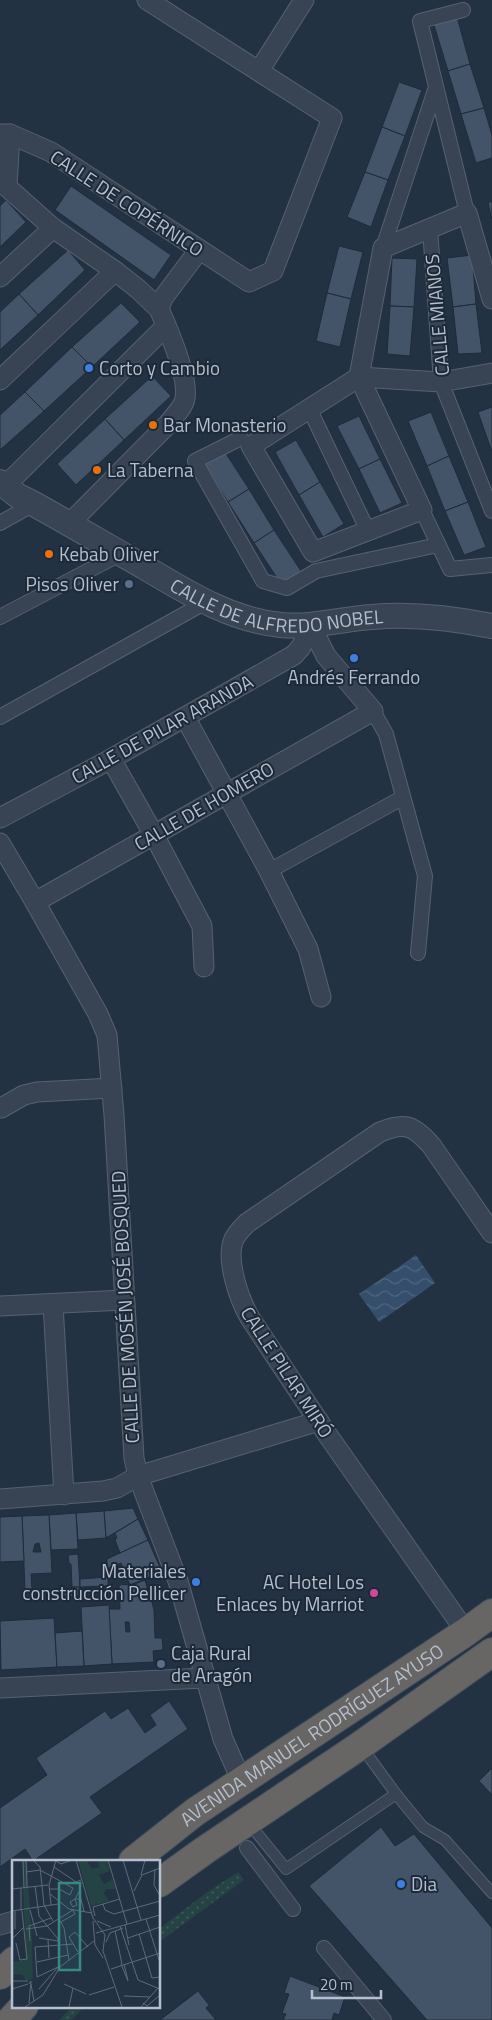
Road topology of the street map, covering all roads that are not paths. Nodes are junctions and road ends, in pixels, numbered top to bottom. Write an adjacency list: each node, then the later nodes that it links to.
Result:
1 (147, 0): 4 (street)
2 (304, 0): 4 (street)
3 (463, 10): 5 (street)
4 (259, 71): 12 (street, CALLE DE COPÉRNICO)
5 (436, 87): 8 (street); 11 (street)
6 (5, 134): 7 (street); 12 (street, CALLE DE COPÉRNICO)
7 (4, 190): 9 (street)
8 (467, 213): 10 (street); 15 (street)
9 (53, 228): 13 (street); 14 (street)
10 (430, 228): 11 (street); 20 (street, CALLE MIANOS)
11 (383, 248): 18 (street)
12 (199, 250): 16 (street)
13 (115, 271): 16 (street); 19 (street)
14 (0, 277)
15 (492, 299)
16 (162, 318): 23 (street); 27 (street)
17 (492, 373): 20 (street)
18 (359, 377): 20 (street); 21 (street); 24 (street)
19 (0, 380)
20 (441, 382): 25 (street, CALLE MIANOS)
21 (309, 408): 22 (street); 28 (street)
22 (246, 442): 28 (street); 29 (street)
23 (12, 492): 26 (street); 27 (street, CALLE DE ALFREDO NOBEL)
24 (422, 510): 28 (street); 29 (street)
25 (492, 512)
26 (0, 523)
27 (69, 524): 30 (street, CALLE DE ALFREDO NOBEL)
28 (368, 531)
29 (438, 544): 31 (street)
30 (120, 554): 32 (street, CALLE DE ALFREDO NOBEL); 33 (street)
31 (492, 564)
32 (206, 602): 34 (street, CALLE DE ALFREDO NOBEL); 37 (street)
33 (0, 617)
34 (311, 626): 35 (street, CALLE DE ALFREDO NOBEL); 36 (street); 38 (street, CALLE DE PILAR ARANDA)
35 (492, 626)
36 (373, 711): 40 (street, CALLE DE HOMERO); 41 (street)
37 (0, 717)
38 (185, 717): 39 (street, CALLE DE PILAR ARANDA); 40 (street)
39 (110, 759): 42 (street, CALLE DE PILAR ARANDA); 43 (street)
40 (227, 793): 43 (street, CALLE DE HOMERO); 45 (street)
41 (402, 798): 45 (street); 47 (street)
42 (0, 818)
43 (154, 835): 46 (street, CALLE DE HOMERO); 48 (street)
44 (0, 843): 46 (street, CALLE DE MOSÉN JOSÉ BOSQUED)
45 (269, 871): 49 (street)
46 (35, 902): 50 (street, CALLE DE MOSÉN JOSÉ BOSQUED)
47 (418, 953)
48 (204, 968)
49 (321, 998)
50 (112, 1088): 51 (street); 53 (street, CALLE DE MOSÉN JOSÉ BOSQUED)
51 (0, 1111)
52 (492, 1233): 56 (street, CALLE PILAR MIRÓ)
53 (124, 1300): 54 (street); 57 (street, CALLE DE MOSÉN JOSÉ BOSQUED)
54 (53, 1304): 55 (street); 58 (street)
55 (0, 1306)
56 (319, 1421): 57 (street); 61 (street, CALLE PILAR MIRÓ)
57 (138, 1476): 58 (street); 63 (street, CALLE DE MOSÉN JOSÉ BOSQUED)
58 (64, 1495): 59 (street)
59 (0, 1499)
60 (492, 1613): 61 (highway, AVENIDA MANUEL RODRÍGUEZ AYUSO)
61 (466, 1632): 66 (highway, AVENIDA MANUEL RODRÍGUEZ AYUSO)
62 (492, 1652): 65 (highway, AVENIDA MANUEL RODRÍGUEZ AYUSO)
63 (204, 1678): 64 (street); 66 (street, CALLE DE MOSÉN JOSÉ BOSQUED)
64 (0, 1688)
65 (361, 1745): 67 (lane); 68 (highway, AVENIDA MANUEL RODRÍGUEZ AYUSO)
66 (242, 1782): 68 (highway); 70 (highway, AVENIDA MANUEL RODRÍGUEZ AYUSO)
67 (396, 1794): 69 (lane); 72 (lane)
68 (281, 1798): 69 (highway, AVENIDA MANUEL RODRÍGUEZ AYUSO)
69 (247, 1834): 71 (highway, AVENIDA MANUEL RODRÍGUEZ AYUSO); 73 (street)
70 (134, 1860)
71 (160, 1883)
72 (492, 1893)
73 (293, 1909)
74 (324, 1948): 79 (street)
75 (12, 1963): 76 (highway)
76 (0, 1975)
77 (22, 2008): 78 (highway)
78 (11, 2020)
79 (384, 2020)

